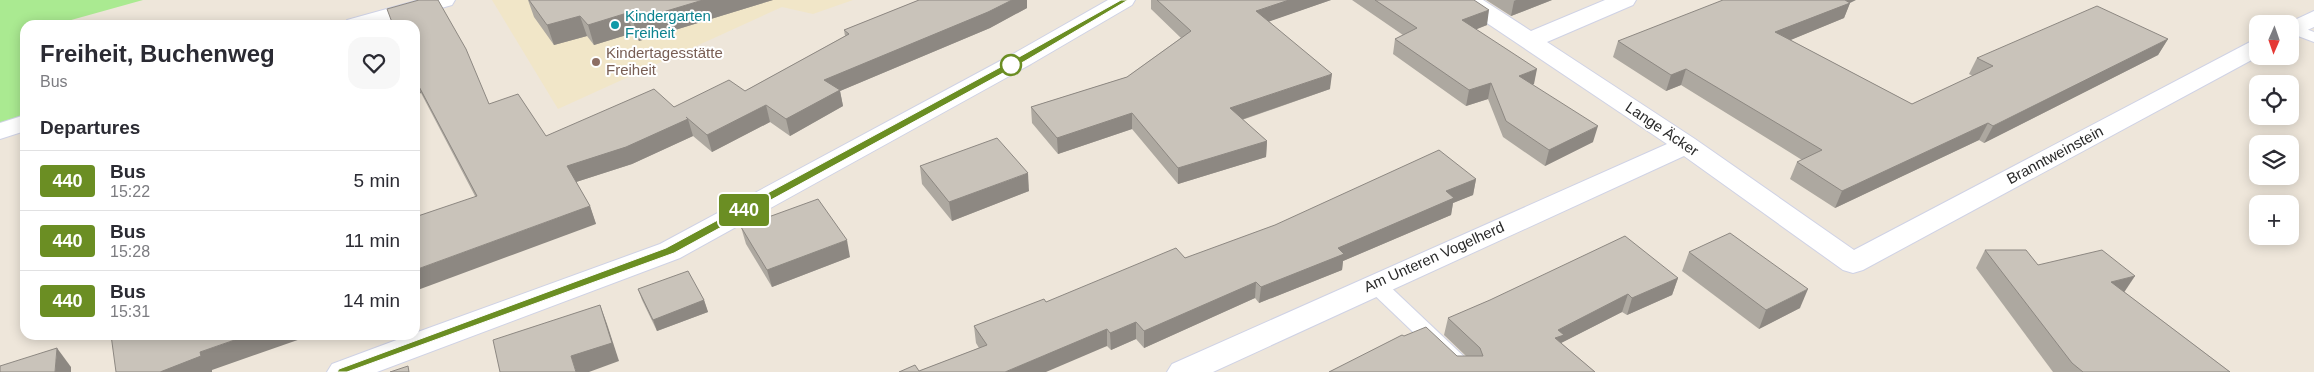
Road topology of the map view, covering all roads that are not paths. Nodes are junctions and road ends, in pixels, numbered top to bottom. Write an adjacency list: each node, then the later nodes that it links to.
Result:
1 (444, 0): 6 (street)
2 (1124, 0): 15 (street)
3 (1468, 0): 8 (street, Lange Äcker)
4 (1625, 0): 8 (street)
5 (2314, 18): 7 (street)
6 (373, 20)
7 (2299, 32)
8 (1530, 40): 12 (street, Lange Äcker)
9 (2249, 52): 13 (street, Branntweinstein)
10 (20, 125): 11 (street)
11 (0, 131)
12 (1686, 144): 13 (street, Lange Äcker); 14 (street, Am Unteren Vogelherd)
13 (1853, 263)
14 (1374, 284): 16 (street, Am Unteren Vogelherd); 17 (lane)
15 (343, 372)
16 (1183, 372)
17 (1468, 372)

